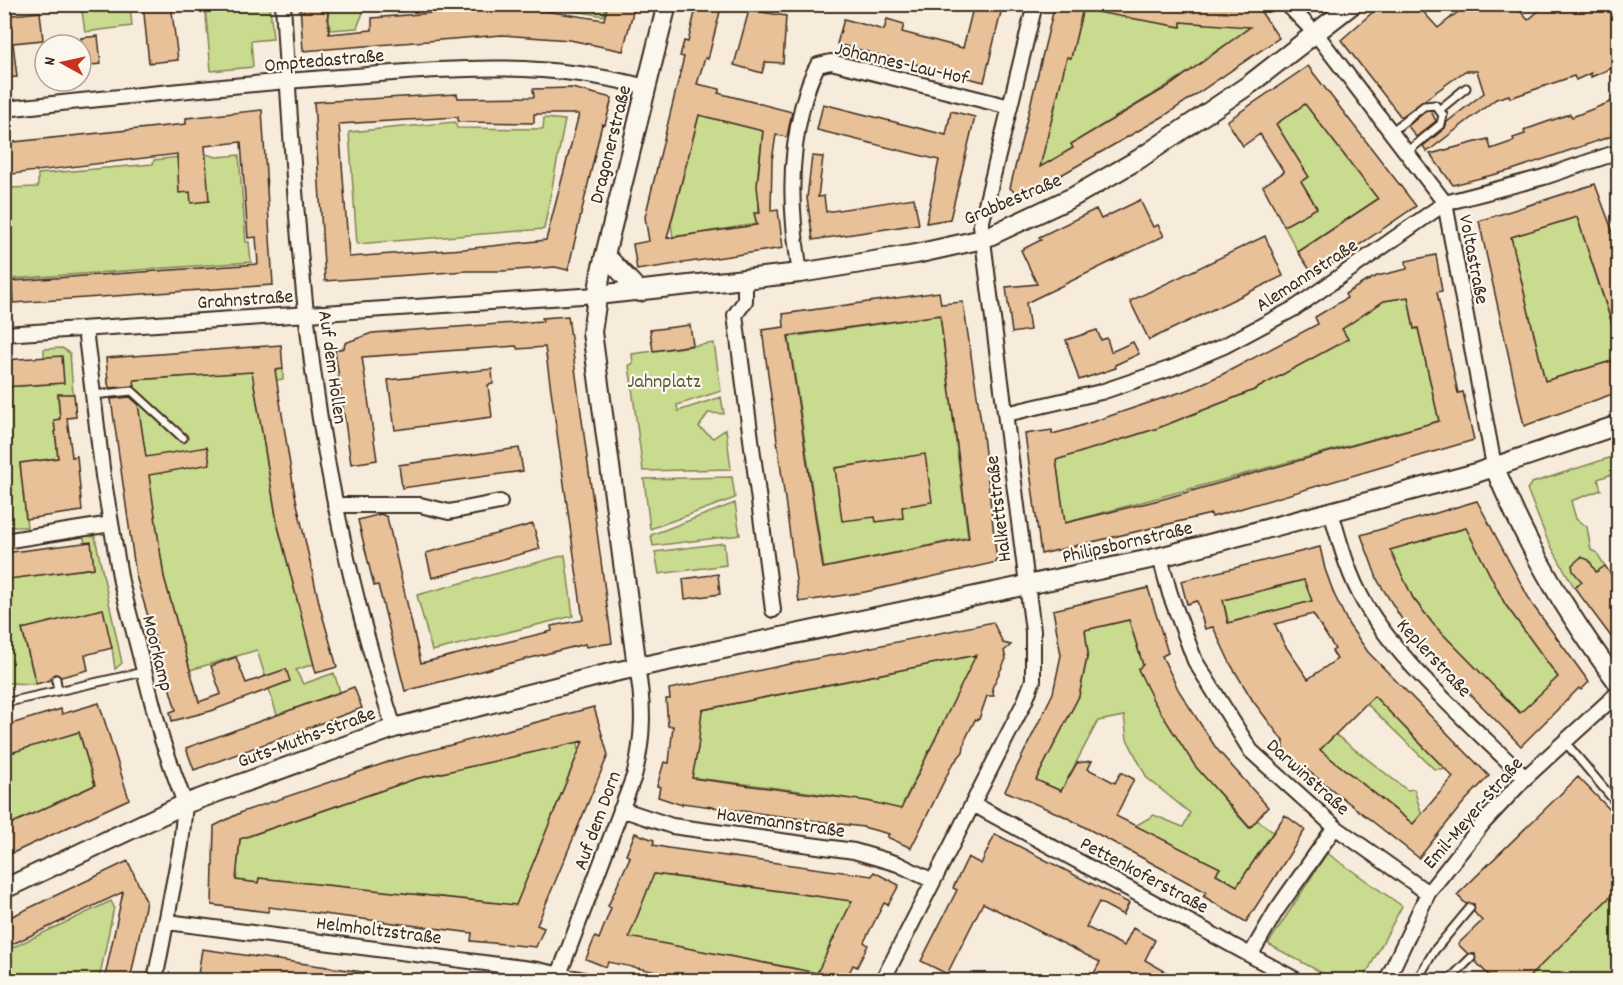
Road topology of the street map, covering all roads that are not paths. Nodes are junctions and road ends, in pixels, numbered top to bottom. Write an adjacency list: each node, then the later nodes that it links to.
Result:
1 (282, 4): 7 (street, Auf dem Hollen)
2 (667, 4): 8 (street, Dragonerstraße)
3 (1035, 4): 10 (street, Halkettstraße)
4 (1287, 4): 6 (street, Voltastraße)
5 (1353, 4): 6 (street, Grabbestraße)
6 (1317, 35): 13 (street, Voltastraße); 17 (street, Grabbestraße)
7 (288, 81): 8 (street, Omptedastraße); 11 (street, Omptedastraße); 23 (street, Auf dem Hollen)
8 (646, 87): 18 (street, Dragonerstraße)
9 (1466, 88): 12 (lane)
10 (1010, 107): 17 (street, Halkettstraße); 19 (street, Johannes-Lau-Hof)
11 (4, 109)
12 (1438, 110): 13 (lane); 14 (lane)
13 (1391, 132): 14 (street, Voltastraße)
14 (1407, 152): 16 (street, Voltastraße)
15 (1618, 152): 16 (street, Alemannstraße)
16 (1445, 203): 27 (street, Alemannstraße); 30 (street, Voltastraße)
17 (983, 239): 19 (street, Grabbestraße); 27 (street, Halkettstraße)
18 (605, 255): 21 (street); 22 (street, Dragonerstraße)
19 (800, 273): 20 (street, Grabbestraße)
20 (745, 281): 21 (street, Grabbestraße); 38 (street)
21 (640, 292): 22 (street, Grabbestraße)
22 (597, 295): 23 (street, Grahnstraße); 39 (street)
23 (306, 313): 24 (street, Grahnstraße); 32 (street, Auf dem Hollen)
24 (85, 329): 25 (street, Grahnstraße); 26 (street, Moorkamp)
25 (4, 334)
26 (93, 394): 29 (lane); 34 (street, Moorkamp)
27 (1006, 414): 37 (street, Halkettstraße)
28 (1618, 425): 30 (street, Philipsbornstraße)
29 (183, 438)
30 (1494, 466): 33 (street, Philipsbornstraße); 42 (street)
31 (500, 502): 32 (street)
32 (335, 505): 46 (street, Auf dem Hollen)
33 (1331, 512): 36 (street, Philipsbornstraße); 48 (street, Keplerstraße)
34 (111, 524): 35 (street); 40 (street, Moorkamp)
35 (4, 541)
36 (1160, 557): 37 (street, Philipsbornstraße); 53 (street, Darwinstraße)
37 (1026, 587): 39 (street, Philipsbornstraße); 50 (street, Halkettstraße)
38 (773, 610)
39 (637, 667): 46 (street, Guts-Muths-Straße); 52 (street, Auf dem Dorn)
40 (143, 672): 43 (lane); 49 (street, Moorkamp)
41 (56, 679): 43 (lane)
42 (1618, 683)
43 (58, 691): 45 (lane)
44 (1618, 693): 47 (street, Emil-Meyer-Straße)
45 (4, 704)
46 (394, 728): 49 (street, Guts-Muths-Straße)
47 (1565, 742): 48 (street, Emil-Meyer-Straße); 51 (lane)
48 (1525, 778): 56 (street, Emil-Meyer-Straße)
49 (185, 804): 55 (street, Guts-Muths-Straße); 58 (street, Moorkamp)
50 (973, 804): 54 (street, Halkettstraße); 59 (street, Pettenkoferstraße)
51 (1618, 806)
52 (621, 809): 54 (street, Havemannstraße); 61 (street, Auf dem Dorn)
53 (1335, 827): 56 (street, Darwinstraße); 59 (street)
54 (933, 881): 64 (street, Halkettstraße)
55 (4, 889)
56 (1428, 893): 66 (street, Emil-Meyer-Straße)
57 (1470, 908): 67 (lane)
58 (168, 921): 61 (street, Helmholtzstraße); 62 (street, Moorkamp)
59 (1251, 954): 65 (street, Pettenkoferstraße)
60 (1470, 958): 68 (lane)
61 (557, 978): 63 (street, Helmholtzstraße)
62 (155, 981)
63 (584, 981)
64 (883, 981)
65 (1296, 981)
66 (1387, 981)
67 (1417, 981)
68 (1449, 981)

